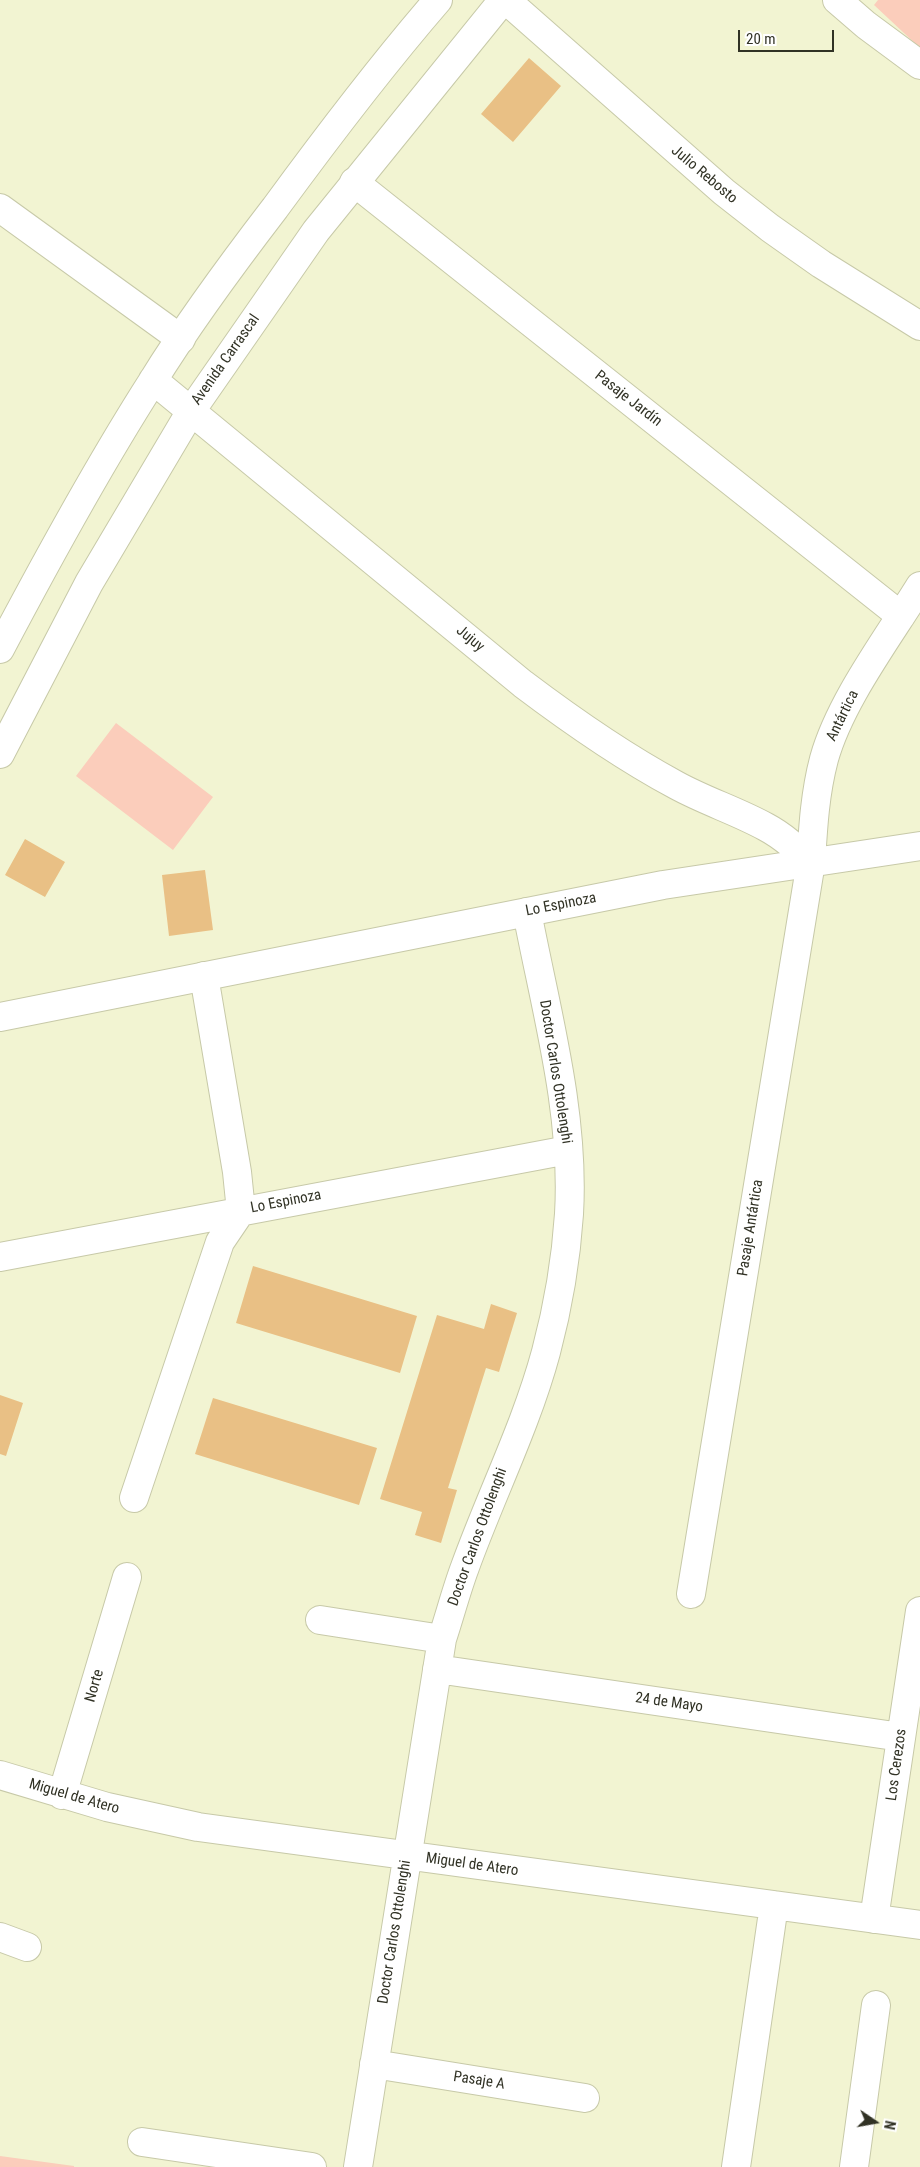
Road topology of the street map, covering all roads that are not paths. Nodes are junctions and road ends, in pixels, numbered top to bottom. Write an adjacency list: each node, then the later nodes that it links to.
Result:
1 (438, 0): 8 (street)
2 (504, 0): 5 (street, Avenida Carrascal); 7 (street, Julio Rebosto)
3 (837, 0): 4 (street)
4 (920, 65)
5 (354, 182): 10 (street, Avenida Carrascal); 12 (street, Pasaje Jardín)
6 (0, 208): 8 (street)
7 (920, 326)
8 (181, 339): 9 (street)
9 (153, 380): 10 (street, Jujuy); 13 (street)
10 (191, 411): 14 (street, Avenida Carrascal); 16 (street, Jujuy)
11 (920, 586): 12 (street, Antártica)
12 (901, 616): 16 (street, Antártica)
13 (0, 649)
14 (0, 754)
15 (920, 846): 16 (street, Lo Espinoza)
16 (811, 862): 17 (street, Lo Espinoza); 25 (street, Pasaje Antártica)
17 (527, 912): 18 (street, Lo Espinoza); 20 (street, Doctor Carlos Ottolenghi)
18 (204, 976): 19 (street, Lo Espinoza); 21 (street, Lo Espinoza)
19 (0, 1017)
20 (568, 1150): 21 (street, Lo Espinoza); 28 (street, Doctor Carlos Ottolenghi)
21 (241, 1211): 22 (street, Lo Espinoza); 23 (street, Lo Espinoza)
22 (0, 1257)
23 (134, 1498)
24 (127, 1577): 33 (street, Norte)
25 (691, 1594)
26 (920, 1611): 29 (street, Los Cerezos)
27 (320, 1620): 28 (street)
28 (442, 1639): 30 (street, Doctor Carlos Ottolenghi)
29 (917, 1657): 31 (street, Los Cerezos)
30 (437, 1669): 31 (street, 24 de Mayo); 34 (street, Doctor Carlos Ottolenghi)
31 (901, 1737): 36 (street, Los Cerezos)
32 (0, 1775): 33 (street, Miguel de Atero)
33 (62, 1795): 34 (street, Miguel de Atero)
34 (407, 1856): 35 (street, Miguel de Atero); 41 (street, Doctor Carlos Ottolenghi)
35 (774, 1905): 36 (street, Miguel de Atero); 46 (street)
36 (874, 1919): 37 (street, Miguel de Atero)
37 (920, 1925)
38 (0, 1937): 39 (street)
39 (27, 1947)
40 (876, 2005): 47 (street)
41 (374, 2064): 42 (street, Pasaje A); 45 (street, Doctor Carlos Ottolenghi)
42 (585, 2098)
43 (142, 2142): 44 (street)
44 (312, 2167)
45 (358, 2167)
46 (736, 2167)
47 (854, 2167)

